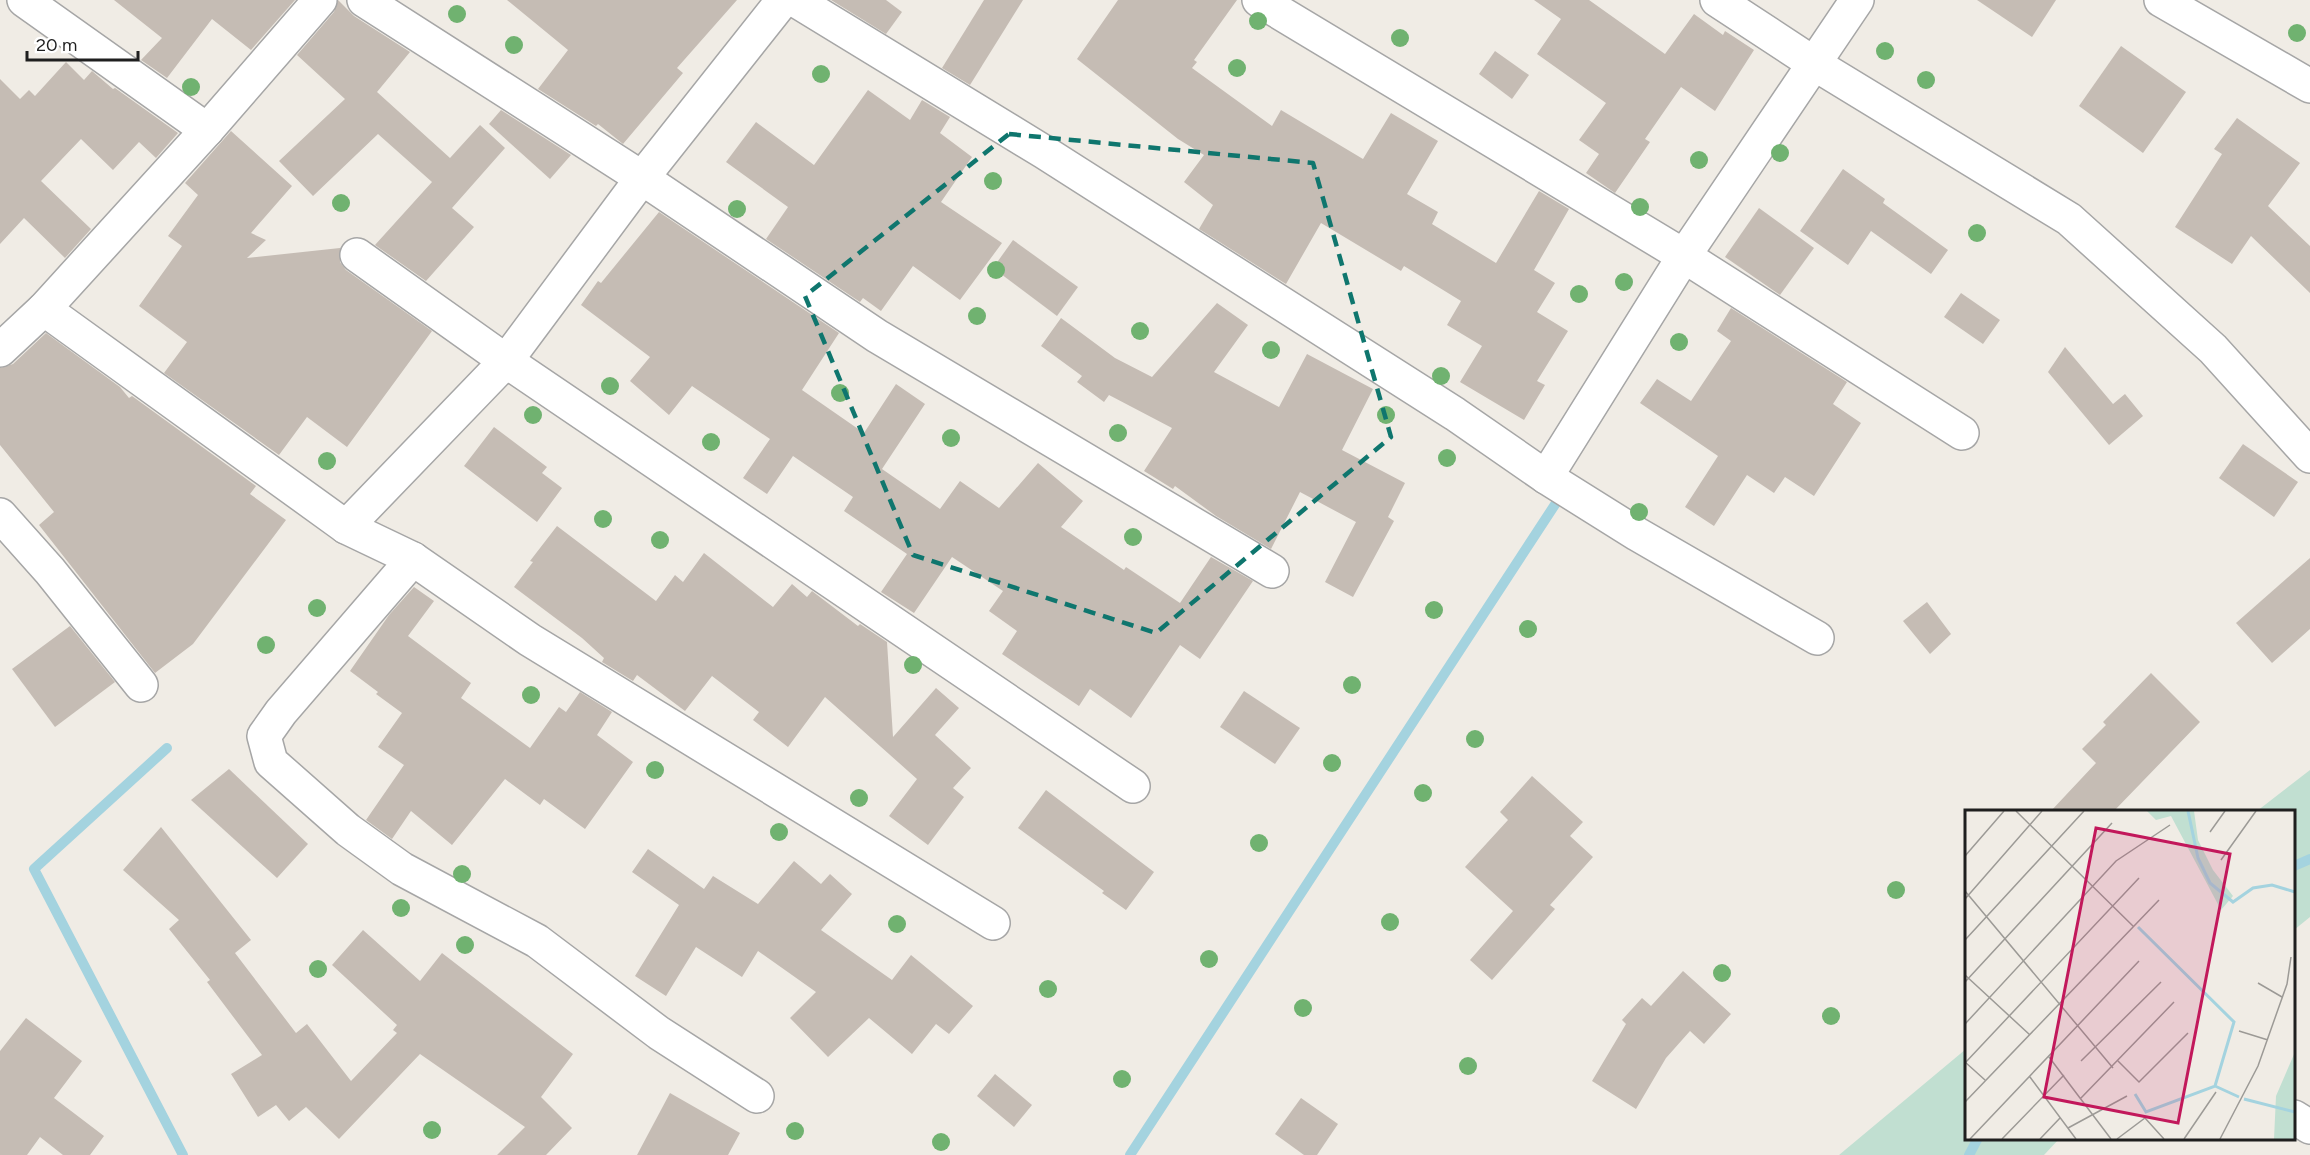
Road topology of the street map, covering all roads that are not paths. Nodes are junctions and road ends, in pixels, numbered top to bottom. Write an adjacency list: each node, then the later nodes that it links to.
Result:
1 (12, 0): 11 (street)
2 (24, 0): 14 (street)
3 (320, 0): 14 (street)
4 (364, 0): 15 (street)
5 (783, 0): 15 (street)
6 (795, 0): 23 (street)
7 (1259, 0): 17 (street)
8 (1718, 0): 12 (street)
9 (1857, 0): 12 (street)
10 (2161, 0): 13 (street)
11 (0, 13)
12 (1813, 63): 17 (street); 22 (street)
13 (2310, 86)
14 (207, 130): 18 (street)
15 (642, 178): 20 (street); 27 (street)
16 (357, 255): 20 (street)
17 (1684, 256): 21 (street); 23 (street)
18 (44, 309): 19 (street); 25 (street)
19 (0, 350)
20 (506, 361): 25 (street); 30 (street)
21 (1962, 433)
22 (2310, 456)
23 (1546, 477): 28 (street)
24 (0, 515): 29 (street)
25 (346, 527): 26 (street)
26 (413, 559): 31 (street); 32 (street)
27 (1272, 571)
28 (1817, 638)
29 (141, 686)
30 (1133, 786)
31 (993, 923)
32 (757, 1096)
33 (2295, 1119): 34 (street)
34 (2310, 1127)

